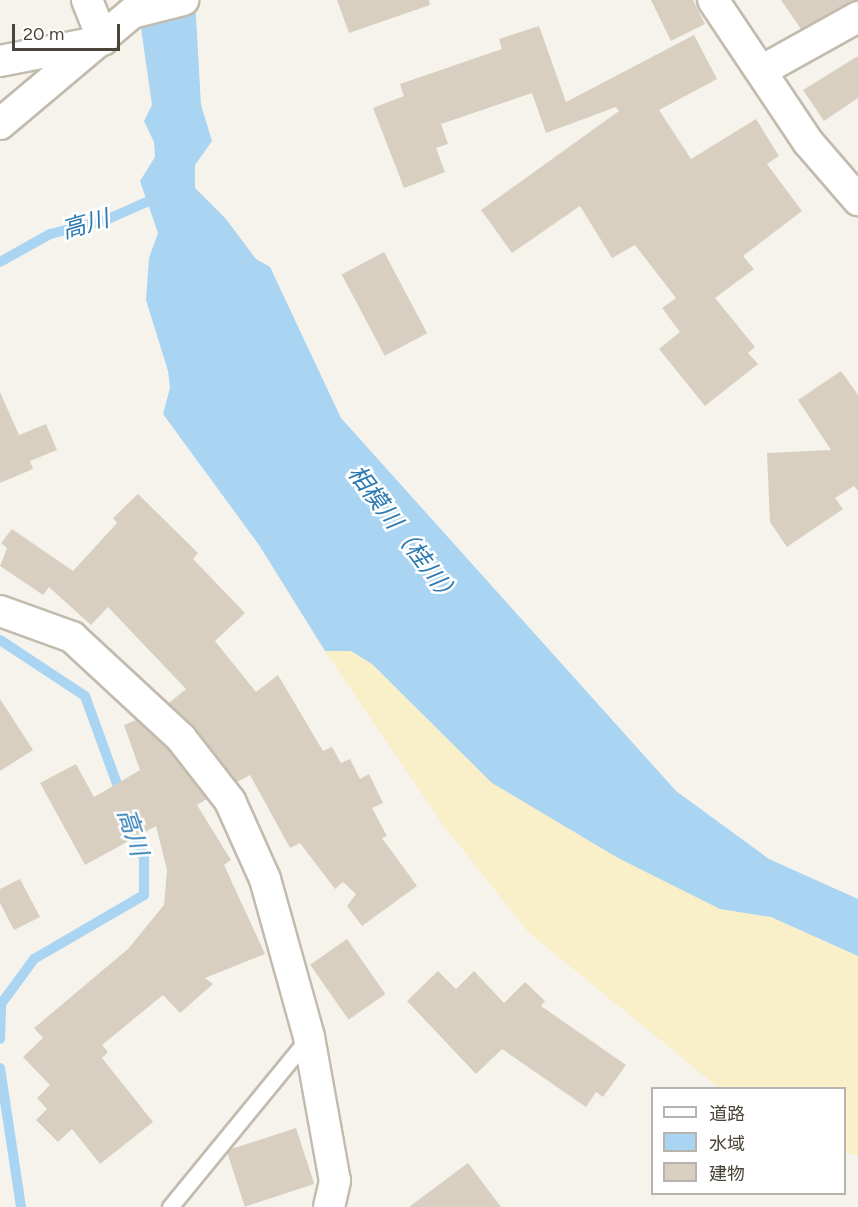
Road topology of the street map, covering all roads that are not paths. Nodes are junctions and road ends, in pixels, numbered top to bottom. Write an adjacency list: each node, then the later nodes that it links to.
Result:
1 (87, 0): 5 (street)
2 (183, 0): 5 (street)
3 (713, 0): 7 (street)
4 (858, 16): 7 (street)
5 (103, 40): 6 (street); 8 (street)
6 (0, 61)
7 (760, 71): 9 (street)
8 (0, 124)
9 (858, 200)
10 (0, 611): 11 (street)
11 (309, 1037): 12 (lane); 13 (street)
12 (170, 1207)
13 (329, 1207)

